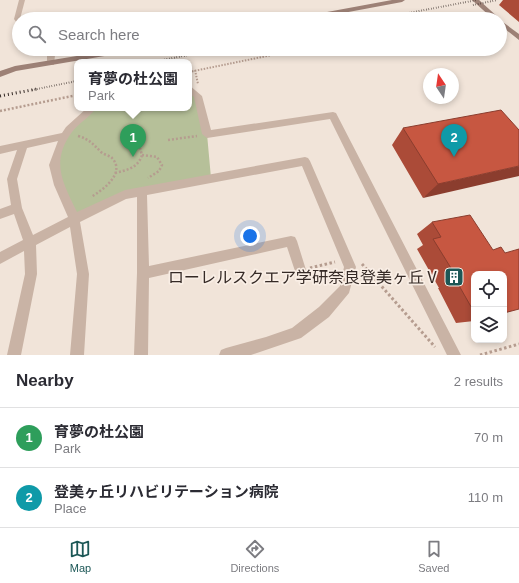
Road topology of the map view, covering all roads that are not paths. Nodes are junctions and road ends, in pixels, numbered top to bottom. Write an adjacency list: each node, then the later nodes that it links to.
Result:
1 (22, 0): 4 (street)
2 (402, 0): 5 (street)
3 (475, 0): 6 (street)
4 (19, 12)
5 (338, 12)
6 (489, 12)
7 (507, 28): 8 (street)
8 (519, 38)
9 (51, 56): 13 (street)
10 (92, 56): 11 (street)
11 (74, 59)
12 (74, 59): 13 (street)
13 (50, 63): 14 (street)
14 (0, 74)
15 (192, 91): 32 (street)
16 (89, 111): 17 (street)
17 (65, 136): 18 (street); 23 (street)
18 (23, 145): 19 (street); 21 (street)
19 (0, 150)
20 (142, 193): 23 (street); 27 (street); 31 (street)
21 (17, 208): 22 (street); 24 (street)
22 (0, 214)
23 (74, 219): 24 (street); 29 (street)
24 (30, 243): 25 (street); 28 (street)
25 (0, 258)
26 (305, 269): 27 (street)
27 (143, 273): 30 (street)
28 (14, 355)
29 (77, 355)
30 (141, 355)
31 (226, 355)
32 (454, 355)

